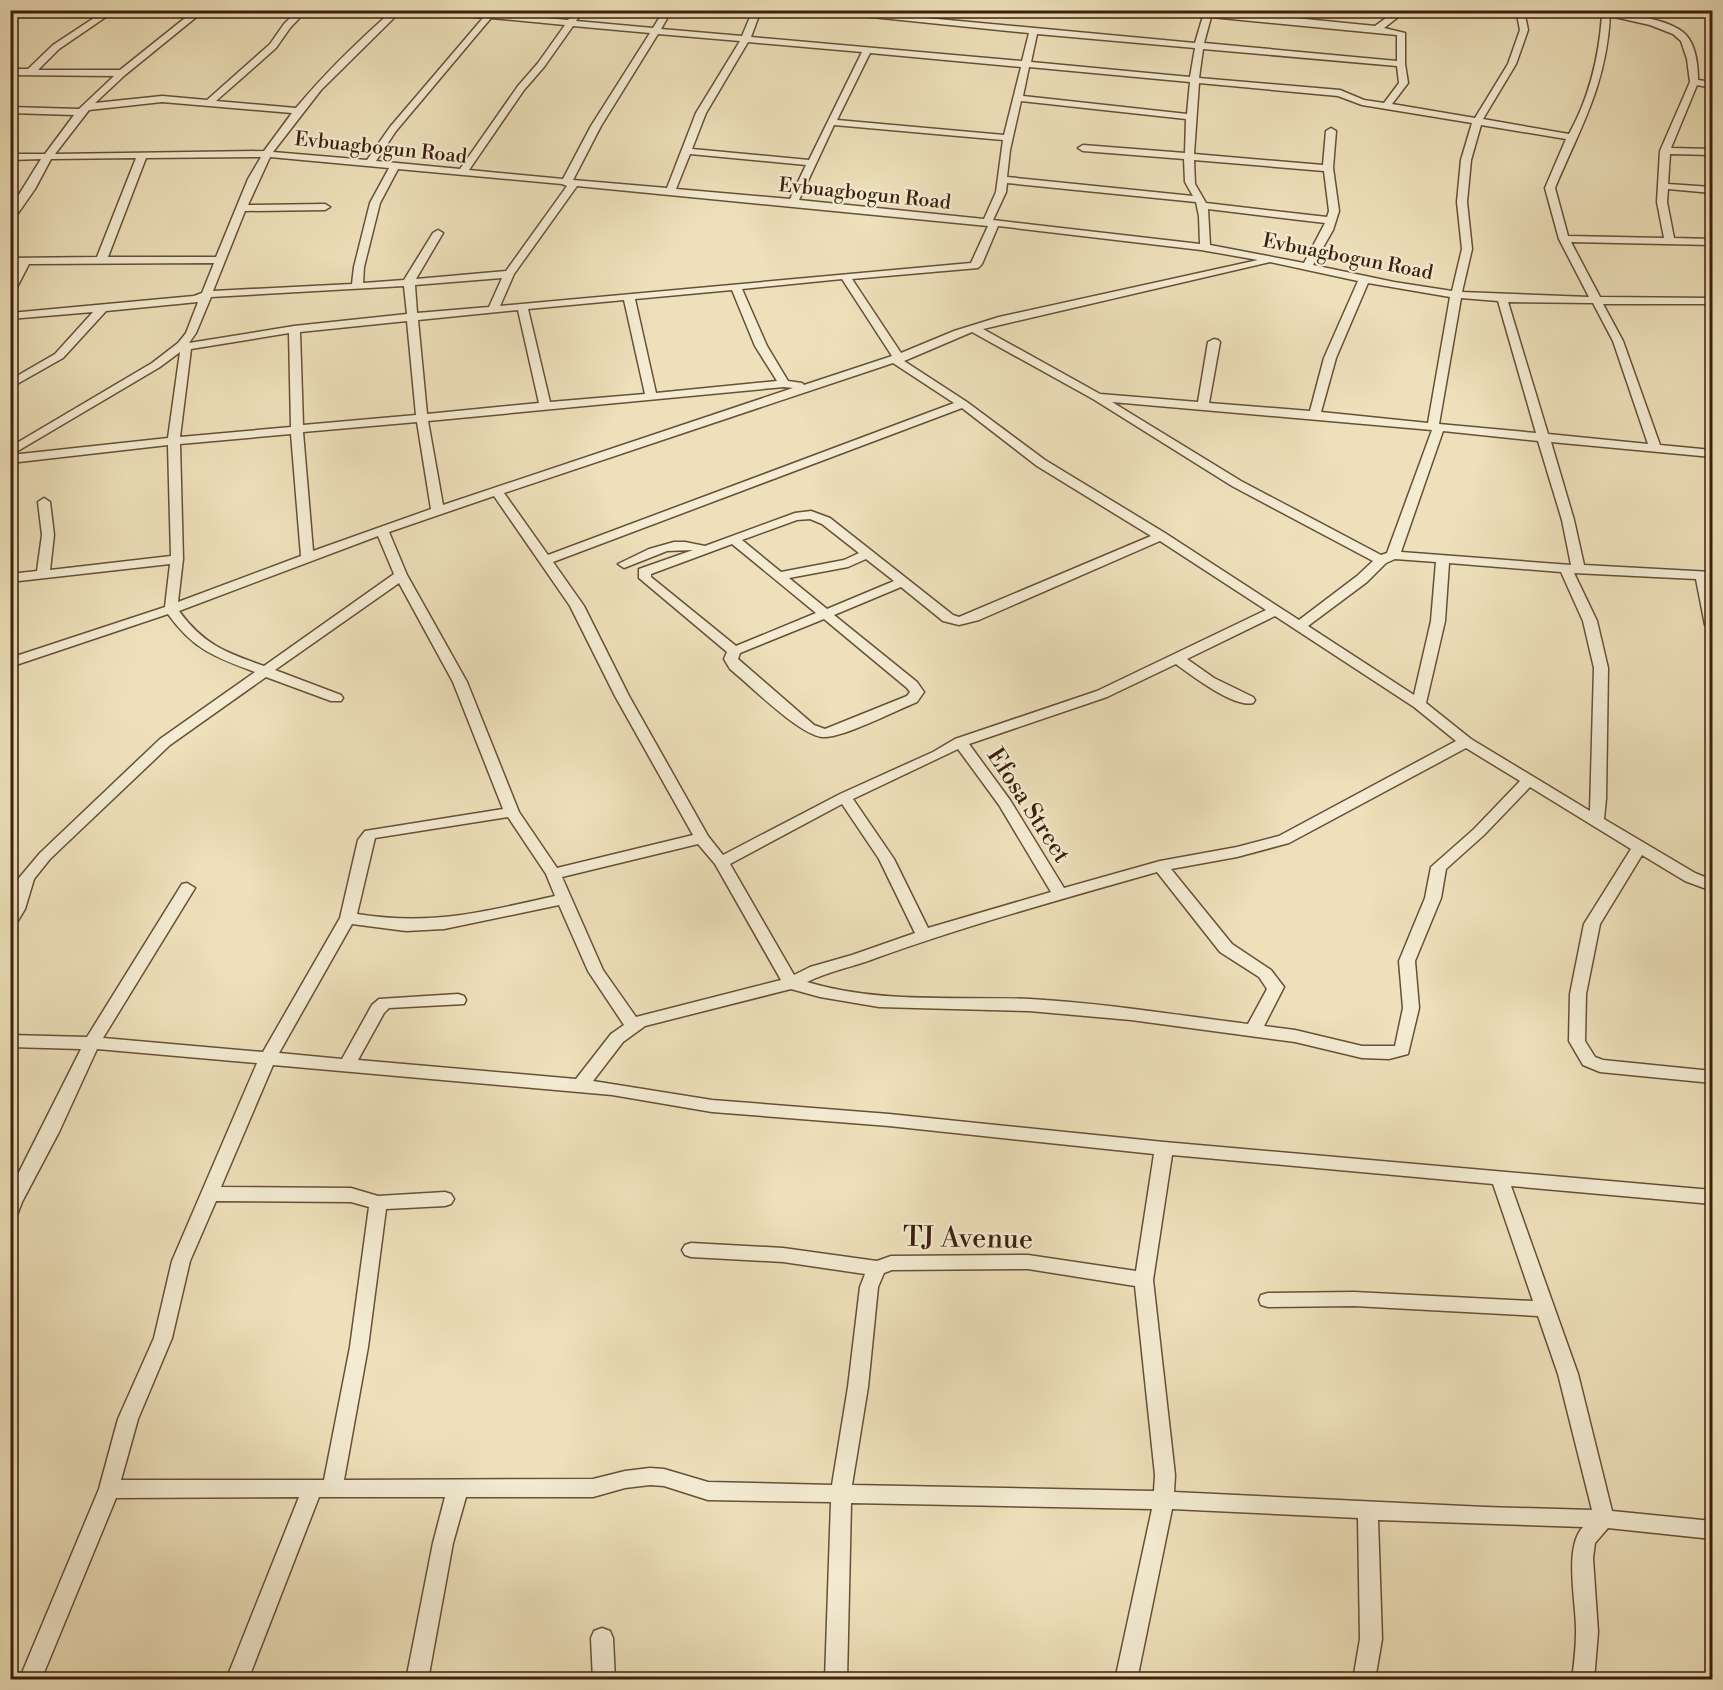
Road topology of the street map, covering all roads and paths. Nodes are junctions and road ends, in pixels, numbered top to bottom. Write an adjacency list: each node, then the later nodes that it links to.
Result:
1 (112, 10): 29 (street)
2 (201, 10): 30 (street)
3 (303, 10): 35 (street)
4 (398, 10): 39 (street)
5 (426, 10): 17 (street)
6 (580, 10): 19 (street)
7 (668, 10): 22 (street)
8 (757, 10): 23 (street)
9 (807, 10): 21 (street)
10 (1167, 10): 15 (street)
11 (1309, 10): 18 (street)
12 (1403, 10): 20 (street)
13 (1520, 10): 42 (street)
14 (1588, 10): 16 (street)
15 (1208, 12): 18 (street); 24 (street)
16 (1606, 12): 32 (street); 44 (street)
17 (487, 18): 19 (street); 56 (street)
18 (1295, 21): 20 (street)
19 (571, 24): 22 (street); 59 (street)
20 (1377, 29): 27 (street)
21 (1034, 30): 24 (street); 26 (street)
22 (654, 31): 23 (street); 61 (street)
23 (745, 40): 25 (street); 47 (street)
24 (1198, 45): 27 (street); 31 (street)
25 (867, 50): 26 (street); 41 (street)
26 (1027, 64): 31 (street); 34 (street)
27 (1401, 64): 36 (street)
28 (10, 72): 29 (street)
29 (29, 73): 30 (street)
30 (122, 74): 37 (street)
31 (1195, 81): 36 (street); 40 (street)
32 (1694, 82): 33 (street); 48 (street)
33 (1713, 85)
34 (1017, 98): 40 (street); 45 (street)
35 (209, 103): 37 (street); 39 (street)
36 (1386, 106): 42 (street)
37 (84, 109): 38 (street); 54 (street)
38 (10, 110)
39 (297, 111): 50 (street)
40 (1192, 117): 53 (street)
41 (833, 122): 45 (street); 55 (street)
42 (1478, 122): 44 (street); 91 (street)
43 (1331, 132): 58 (street)
44 (1572, 137): 73 (street)
45 (1008, 138): 60 (street)
46 (1083, 148): 53 (street)
47 (686, 151): 55 (street); 64 (street)
48 (1665, 151): 49 (street); 62 (street)
49 (1713, 152)
50 (266, 154): 51 (street, Evbuagbogun Road); 56 (street, Evbuagbogun Road); 67 (street)
51 (142, 155): 54 (street, Evbuagbogun Road); 81 (street)
52 (10, 157): 54 (street, Evbuagbogun Road)
53 (1188, 157): 58 (street); 65 (street)
54 (47, 158): 69 (street)
55 (813, 163): 66 (street)
56 (370, 164): 57 (street, Evbuagbogun Road)
57 (395, 166): 59 (street, Evbuagbogun Road); 87 (street)
58 (1328, 168): 70 (street)
59 (462, 173): 61 (street, Evbuagbogun Road)
60 (1001, 179): 65 (street); 71 (street)
61 (570, 183): 64 (street, Evbuagbogun Road); 83 (street)
62 (1662, 186): 63 (street); 74 (street)
63 (1713, 190)
64 (670, 193): 66 (street, Evbuagbogun Road)
65 (1200, 202): 70 (street); 76 (street)
66 (793, 203): 71 (street, Evbuagbogun Road)
67 (242, 207): 68 (street); 77 (street)
68 (325, 207)
69 (10, 217)
70 (1331, 221): 82 (street)
71 (990, 224): 76 (street, Evbuagbogun Road); 84 (street)
72 (438, 233): 86 (street)
73 (1564, 239): 74 (street); 94 (street)
74 (1670, 242): 75 (street)
75 (1713, 242)
76 (1205, 248): 78 (street, Evbuagbogun Road)
77 (220, 260): 81 (street); 90 (street)
78 (1270, 260): 82 (street, Evbuagbogun Road); 101 (street)
79 (10, 261): 80 (street)
80 (25, 261): 81 (street); 89 (street)
81 (101, 261)
82 (1307, 267): 85 (street, Evbuagbogun Road)
83 (509, 274): 86 (street); 98 (street)
84 (845, 276): 88 (street); 105 (street)
85 (1364, 279): 91 (street, Evbuagbogun Road); 114 (street)
86 (409, 281): 87 (street); 100 (street)
87 (357, 287): 90 (street)
88 (736, 287): 92 (street); 107 (street)
89 (10, 291)
90 (208, 294): 97 (street); 104 (street)
91 (1456, 295): 93 (street, Evbuagbogun Road); 116 (street)
92 (629, 297): 96 (street); 109 (street)
93 (1502, 298): 94 (street, Evbuagbogun Road); 118 (street)
94 (1595, 299): 95 (street, Evbuagbogun Road); 120 (street)
95 (1711, 305)
96 (522, 306): 98 (street); 112 (street)
97 (103, 308): 99 (street); 106 (street)
98 (493, 309): 100 (street)
99 (10, 316)
100 (413, 317): 102 (street); 115 (street)
101 (974, 328): 105 (street); 110 (street)
102 (294, 329): 104 (street); 117 (street)
103 (1214, 342): 113 (street)
104 (184, 346): 119 (street); 121 (street)
105 (899, 358): 108 (street); 111 (street)
106 (10, 384)
107 (784, 384): 108 (street); 109 (street)
108 (810, 385): 124 (street)
109 (651, 396): 112 (street)
110 (1098, 397): 113 (street); 133 (street)
111 (963, 404): 128 (street); 136 (street)
112 (545, 405): 115 (street)
113 (1203, 405): 114 (street)
114 (1315, 415): 116 (street)
115 (422, 418): 117 (street); 126 (street)
116 (1436, 427): 118 (street); 133 (street)
117 (297, 429): 119 (street); 132 (street)
118 (1544, 437): 120 (street); 138 (street)
119 (174, 441): 123 (street); 135 (street)
120 (1656, 450): 122 (street)
121 (10, 453)
122 (1713, 454)
123 (10, 459)
124 (497, 492): 126 (street); 136 (street)
125 (44, 502): 139 (street)
126 (438, 512): 127 (street)
127 (382, 530): 132 (street); 140 (street)
128 (1161, 536): 144 (street); 146 (street)
129 (733, 539): 130 (street); 131 (street); 141 (street)
130 (705, 550): 137 (street); 150 (street)
131 (865, 555): 141 (street); 144 (street)
132 (307, 557): 145 (street)
133 (1387, 558): 134 (street); 148 (street)
134 (1443, 558): 138 (street); 156 (street)
135 (177, 559): 139 (street); 145 (street)
136 (546, 560): 163 (street)
137 (624, 564)
138 (1572, 569): 142 (street); 162 (street)
139 (43, 573): 143 (street)
140 (401, 575): 153 (street); 161 (street)
141 (778, 576): 147 (street)
142 (1707, 576): 149 (street)
143 (10, 578)
144 (903, 582): 147 (street)
145 (171, 609): 152 (street); 153 (street)
146 (1275, 612): 148 (street); 151 (street)
147 (825, 614): 150 (street); 150 (street)
148 (1300, 625): 156 (street)
149 (1713, 625)
150 (734, 651)
151 (1177, 658): 155 (street); 157 (street)
152 (10, 663)
153 (268, 670): 154 (street); 172 (street)
154 (336, 698)
155 (1248, 700)
156 (1419, 704): 158 (street)
157 (960, 742): 160 (street); 170 (street, Efosa Street)
158 (1466, 742): 159 (street); 166 (street)
159 (1528, 781): 162 (street); 178 (street)
160 (845, 797): 165 (street); 174 (street)
161 (512, 812): 167 (street); 173 (street)
162 (1596, 822): 164 (street)
163 (702, 838): 165 (street); 167 (street)
164 (1639, 847): 168 (street); 183 (street)
165 (721, 861): 175 (street)
166 (1160, 866): 170 (street); 178 (street)
167 (553, 874): 171 (street)
168 (1713, 886)
169 (187, 888): 180 (street)
170 (1060, 894): 174 (street)
171 (564, 899): 173 (street); 177 (street)
172 (13, 911)
173 (348, 918): 181 (street)
174 (924, 935): 175 (street)
175 (791, 983): 177 (street); 178 (street)
176 (458, 1000): 182 (street)
177 (633, 1026): 184 (street)
178 (1253, 1031)
179 (10, 1041): 180 (street)
180 (92, 1043): 181 (street); 191 (street)
181 (267, 1059): 182 (street); 187 (street)
182 (347, 1065): 184 (street)
183 (1713, 1077)
184 (580, 1086): 185 (street)
185 (1164, 1148): 186 (street); 194 (street)
186 (1499, 1176): 188 (street); 196 (street)
187 (209, 1194): 190 (street); 198 (street)
188 (1713, 1197)
189 (444, 1199): 190 (street)
190 (378, 1203): 199 (street)
191 (10, 1213)
192 (691, 1250): 193 (street)
193 (877, 1268): 194 (street, TJ Avenue); 200 (street, TJ Avenue)
194 (1144, 1280): 201 (street)
195 (1268, 1300): 196 (street)
196 (1545, 1309): 203 (street)
197 (458, 1488): 199 (street); 200 (street); 208 (street)
198 (108, 1489): 199 (street); 206 (street)
199 (322, 1489): 207 (street)
200 (842, 1494): 201 (street); 210 (street, TJ Avenue)
201 (1164, 1500): 202 (street); 211 (street)
202 (1368, 1509): 203 (street); 212 (street)
203 (1604, 1519): 204 (street); 213 (street)
204 (1713, 1530)
205 (602, 1638): 209 (street)
206 (30, 1680)
207 (237, 1680)
208 (417, 1680)
209 (604, 1680)
210 (836, 1680)
211 (1126, 1680)
212 (1364, 1680)
213 (1583, 1680)

